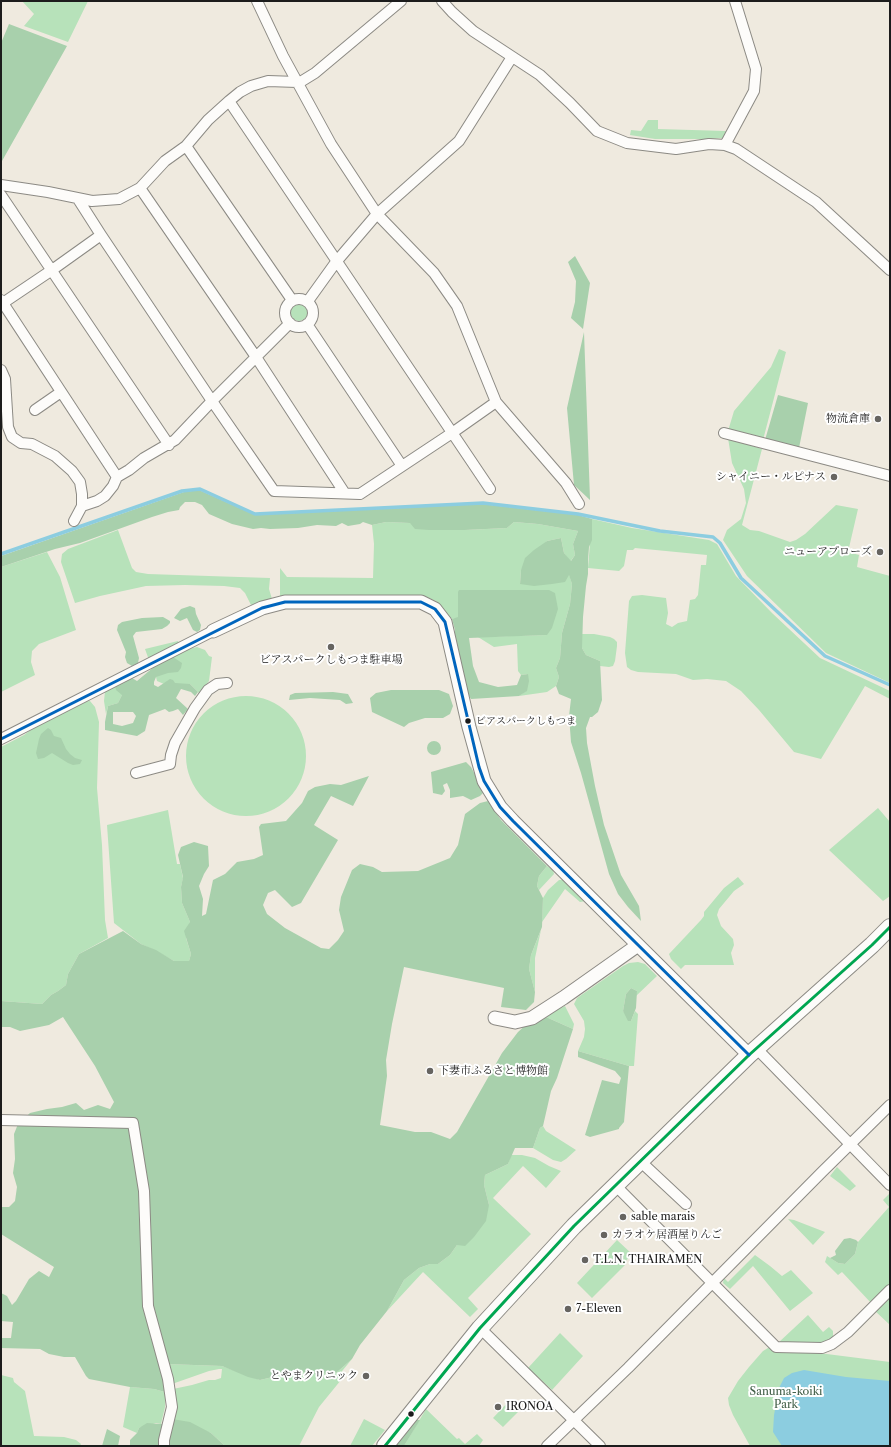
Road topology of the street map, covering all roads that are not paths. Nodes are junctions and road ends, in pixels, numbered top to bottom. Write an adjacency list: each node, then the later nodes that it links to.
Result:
1 (257, 1): 6 (street)
2 (400, 1): 6 (street)
3 (442, 1): 5 (street)
4 (735, 1): 8 (street)
5 (512, 57): 8 (street); 14 (street)
6 (297, 82): 7 (street); 14 (street)
7 (228, 101): 9 (street); 16 (street)
8 (725, 145): 18 (street)
9 (186, 146): 11 (street); 19 (street)
10 (1, 185): 13 (street)
11 (140, 188): 13 (street); 24 (street)
12 (1, 196): 17 (street)
13 (78, 199): 15 (street)
14 (377, 214): 16 (street); 28 (street)
15 (101, 235): 17 (street); 27 (street)
16 (336, 262): 21 (street); 31 (street)
17 (52, 270): 20 (street); 32 (street)
18 (890, 270)
19 (292, 300): 21 (street); 22 (street)
20 (2, 302): 26 (street)
21 (308, 302): 23 (street)
22 (290, 323): 23 (street); 24 (street)
23 (307, 324): 33 (street)
24 (256, 357): 27 (street); 37 (street)
25 (1, 370): 39 (street)
26 (61, 392): 29 (street); 35 (street)
27 (212, 401): 32 (street); 37 (street)
28 (496, 402): 31 (street); 38 (street)
29 (35, 410)
30 (724, 433): 34 (street)
31 (452, 434): 33 (street); 36 (street)
32 (169, 446): 35 (street)
33 (402, 466): 37 (street)
34 (890, 476)
35 (117, 477): 39 (street)
36 (490, 489)
37 (344, 492)
38 (579, 504)
39 (82, 506): 40 (street)
40 (74, 521)
41 (213, 631): 43 (street); 46 (street)
42 (227, 683): 44 (street)
43 (1, 739)
44 (136, 773)
45 (890, 927): 48 (main road)
46 (638, 945): 47 (street); 48 (street)
47 (495, 1018)
48 (753, 1052): 51 (street); 52 (main road)
49 (890, 1105): 51 (street)
50 (1, 1120): 60 (street)
51 (850, 1145): 54 (street); 56 (street)
52 (640, 1160): 53 (main road); 55 (street)
53 (615, 1185): 56 (street); 58 (main road)
54 (890, 1185)
55 (686, 1204)
56 (713, 1283): 57 (street); 59 (street)
57 (890, 1290)
58 (480, 1328): 59 (street); 61 (main road)
59 (574, 1419): 62 (street); 63 (street)
60 (164, 1446)
61 (385, 1446)
62 (547, 1446)
63 (600, 1446)

